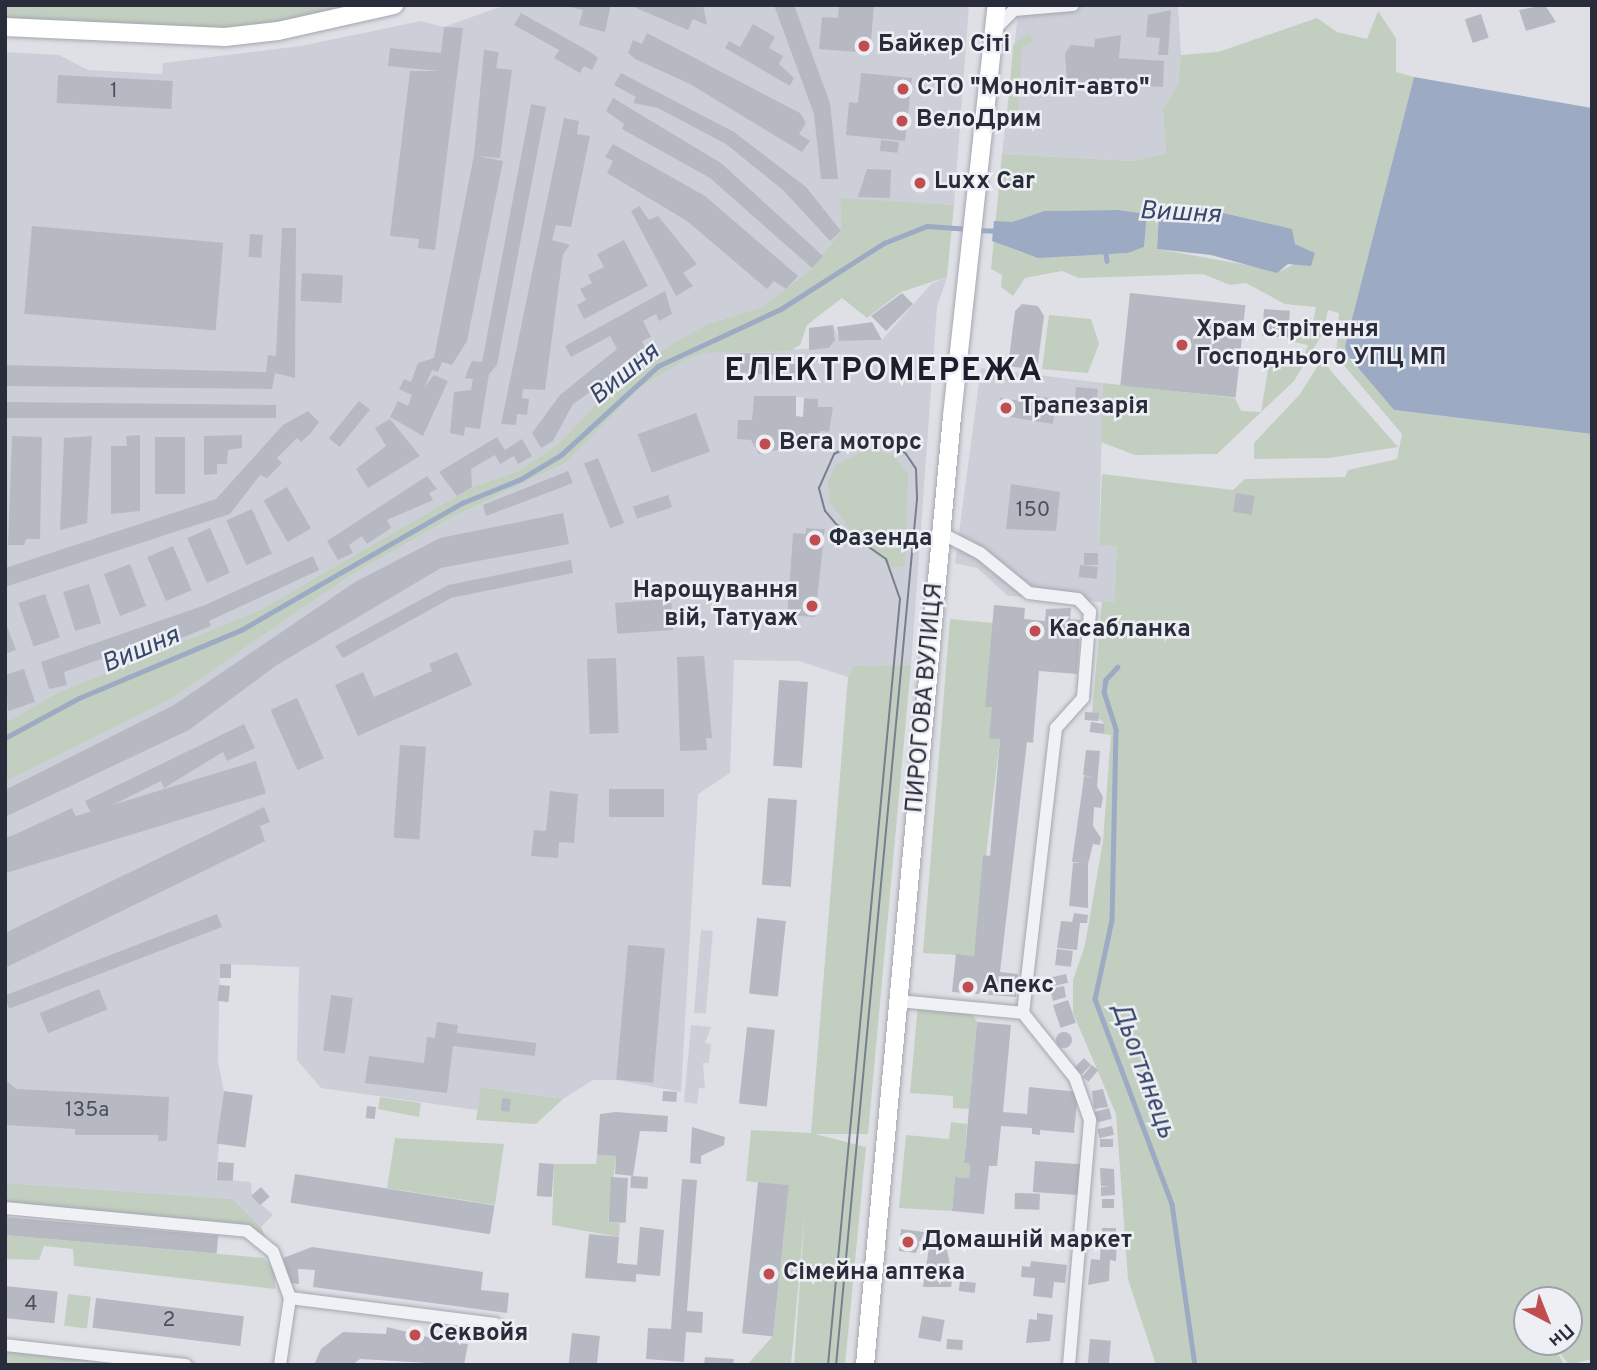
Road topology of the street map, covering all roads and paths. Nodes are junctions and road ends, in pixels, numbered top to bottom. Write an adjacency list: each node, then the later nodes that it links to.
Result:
1 (394, 5): 6 (main road)
2 (982, 5): 7 (main road)
3 (989, 5): 7 (main road, ПИРОГОВА ВУЛИЦЯ)
4 (997, 5): 7 (main road, ПИРОГОВА ВУЛИЦЯ)
5 (1073, 5): 7 (street)
6 (5, 27)
7 (993, 31): 8 (main road, ПИРОГОВА ВУЛИЦЯ)
8 (941, 533): 9 (main road, ПИРОГОВА ВУЛИЦЯ); 10 (street)
9 (899, 1001): 10 (street); 17 (main road, ПИРОГОВА ВУЛИЦЯ)
10 (1023, 1013): 18 (street)
11 (5, 1208): 12 (street)
12 (290, 1298): 13 (street); 16 (street)
13 (495, 1324)
14 (5, 1345): 15 (street)
15 (186, 1365)
16 (280, 1365)
17 (865, 1365)
18 (1069, 1365)

